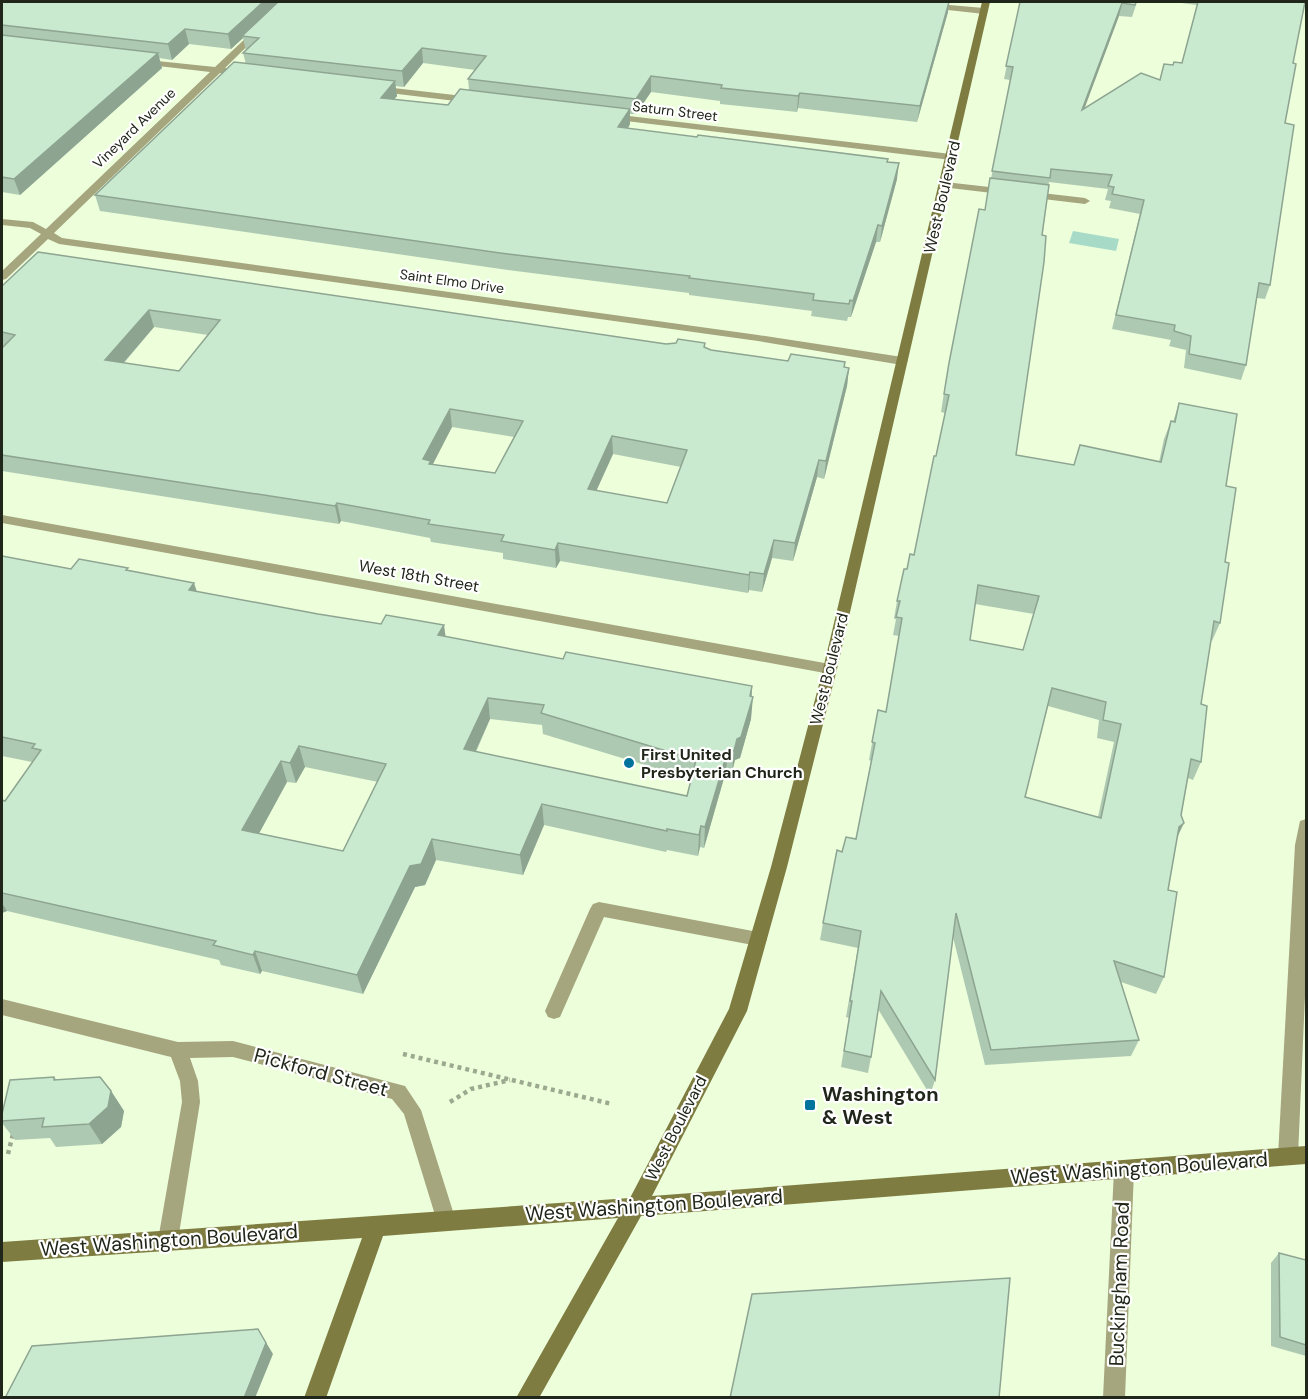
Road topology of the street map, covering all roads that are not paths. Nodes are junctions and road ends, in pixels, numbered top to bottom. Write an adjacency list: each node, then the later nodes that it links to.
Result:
1 (288, 2): 5 (street, Vineyard Avenue)
2 (894, 2): 3 (street)
3 (985, 6): 10 (street, West Boulevard)
4 (129, 59): 5 (street)
5 (214, 69): 6 (street); 14 (street, Vineyard Avenue)
6 (256, 74)
7 (362, 87): 8 (street)
8 (479, 101)
9 (597, 115): 10 (street, Saturn Street)
10 (951, 157): 11 (street, West Boulevard)
11 (945, 185): 12 (street); 16 (street, West Boulevard)
12 (1085, 201)
13 (2, 222): 14 (street, Saint Elmo Drive)
14 (47, 232): 15 (street, Vineyard Avenue); 16 (street, Saint Elmo Drive)
15 (2, 277)
16 (902, 361): 18 (street, West Boulevard)
17 (2, 519): 18 (street, West 18th Street)
18 (830, 669): 20 (street, West Boulevard)
19 (1306, 826): 24 (street)
20 (758, 939): 22 (street); 26 (street, West Boulevard)
21 (2, 1007): 23 (street, Pickford Street)
22 (554, 1011)
23 (178, 1050): 27 (street, Pickford Street); 29 (street)
24 (1297, 1156): 25 (street, West Washington Boulevard)
25 (1124, 1170): 26 (street, West Washington Boulevard); 33 (street, Buckingham Road)
26 (636, 1206): 27 (street, West Washington Boulevard); 32 (street, West Boulevard)
27 (446, 1221): 28 (street, West Washington Boulevard)
28 (376, 1227): 29 (street, West Washington Boulevard); 31 (street)
29 (168, 1240): 30 (street, West Washington Boulevard)
30 (2, 1252)
31 (315, 1398)
32 (527, 1398)
33 (1114, 1398)

